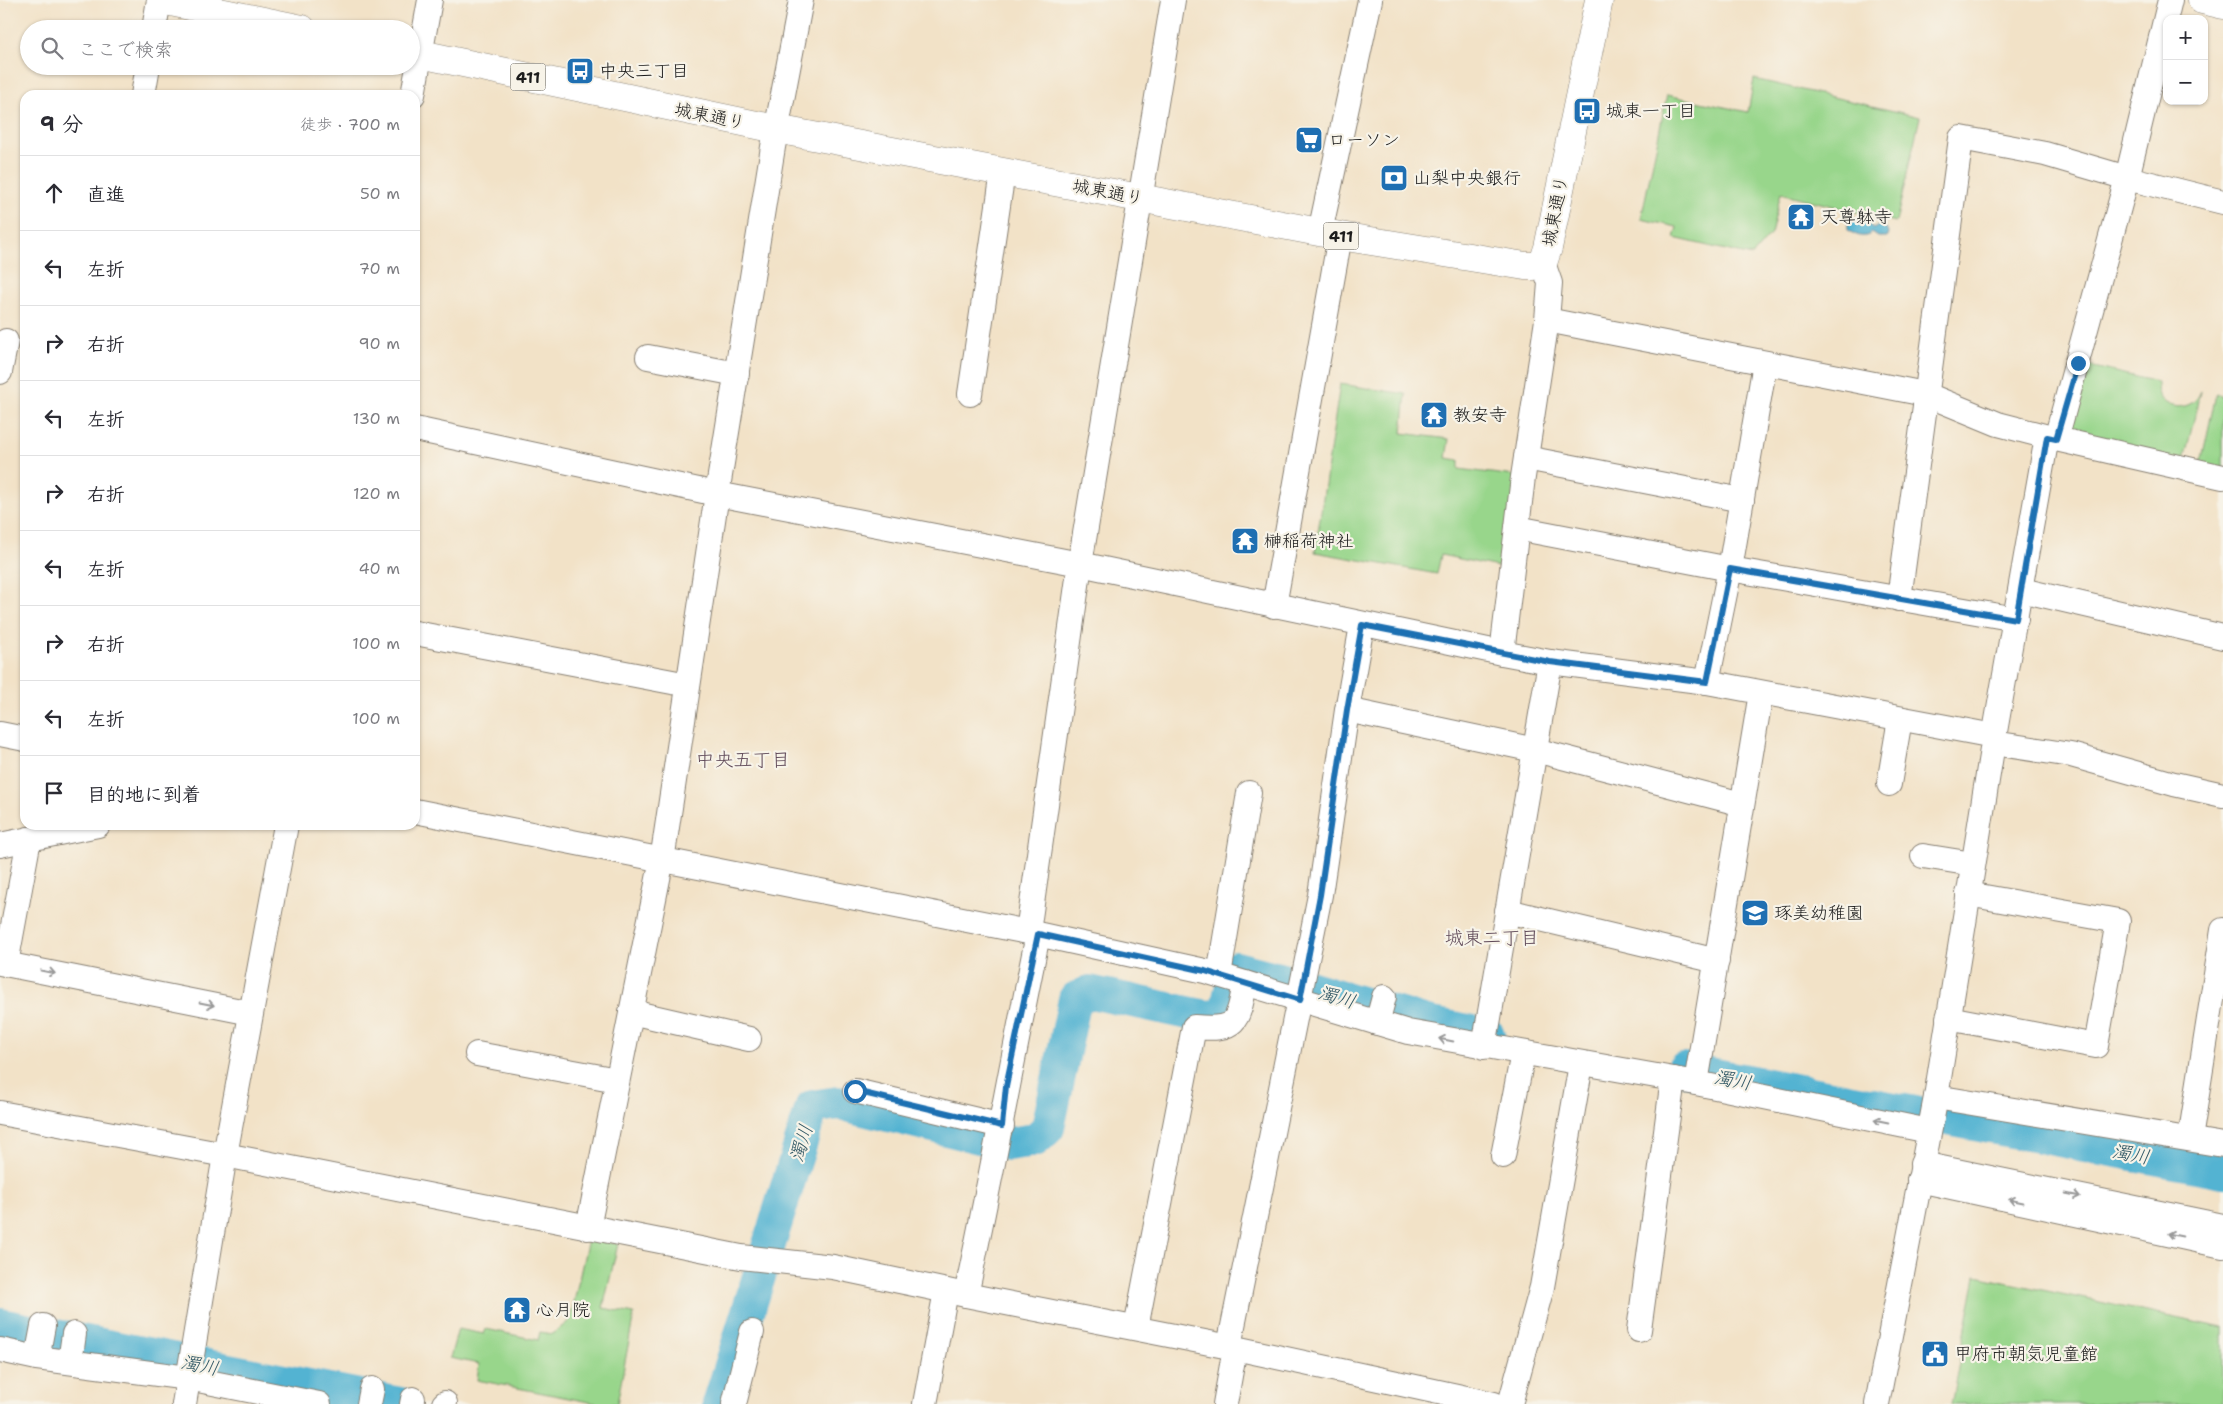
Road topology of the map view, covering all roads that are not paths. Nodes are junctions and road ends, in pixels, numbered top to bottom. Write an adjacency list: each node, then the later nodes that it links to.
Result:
1 (160, 0): 10 (street); 11 (highway)
2 (430, 0): 12 (street)
3 (801, 0): 18 (street)
4 (1173, 0): 21 (street)
5 (1370, 0): 23 (street)
6 (1599, 0): 24 (highway, 城東通り)
7 (2170, 0): 20 (street)
8 (2202, 0): 9 (highway)
9 (2223, 5)
10 (156, 20)
11 (258, 20)
12 (420, 38)
13 (420, 54): 18 (highway, 城東通り / 411)
14 (146, 75): 16 (street)
15 (414, 75): 17 (street)
16 (144, 90)
17 (413, 90)
18 (776, 130): 19 (highway, 城東通り / 411); 30 (street)
19 (1003, 172): 21 (highway, 城東通り / 411); 31 (street)
20 (2127, 178): 22 (street); 32 (street); 34 (street)
21 (1140, 198): 23 (highway, 城東通り / 411); 40 (street)
22 (2223, 202)
23 (1330, 234): 24 (highway, 城東通り / 411); 44 (street)
24 (1543, 263): 25 (street)
25 (1547, 320): 28 (street); 35 (street)
26 (10, 342): 29 (street)
27 (648, 357): 30 (street)
28 (1766, 363): 32 (street); 38 (street)
29 (0, 372)
30 (737, 374): 37 (street)
31 (970, 394)
32 (1925, 394): 34 (street); 43 (street)
33 (420, 430): 37 (street)
34 (2052, 438): 36 (street); 42 (street)
35 (1526, 458): 38 (street); 39 (street)
36 (2223, 478)
37 (717, 494): 40 (street); 52 (street)
38 (1742, 500): 41 (street)
39 (1518, 528): 41 (street); 49 (street)
40 (1080, 564): 44 (street); 75 (street)
41 (1730, 569): 43 (street); 51 (street)
42 (2021, 590): 45 (street); 48 (street)
43 (1899, 599): 45 (street)
44 (1274, 606): 46 (street)
45 (2016, 619): 58 (street)
46 (1362, 625): 49 (street); 54 (street)
47 (420, 634): 52 (street)
48 (2223, 637)
49 (1502, 653): 50 (street)
50 (1550, 662): 51 (street); 59 (street)
51 (1707, 682): 53 (street)
52 (688, 685): 70 (street)
53 (1761, 693): 55 (street); 63 (street)
54 (1347, 710): 59 (street); 80 (street)
55 (1900, 718): 58 (street); 60 (street)
56 (0, 734): 57 (street)
57 (20, 738)
58 (1993, 739): 62 (street); 71 (street)
59 (1535, 750): 63 (street); 73 (street)
60 (1889, 784)
61 (1249, 793): 78 (street)
62 (2223, 794)
63 (1742, 804): 76 (street)
64 (420, 812): 70 (street)
65 (60, 830): 67 (street)
66 (285, 830): 82 (street)
67 (38, 833): 68 (street); 77 (street)
68 (0, 845)
69 (1923, 856): 71 (street)
70 (661, 860): 75 (street); 81 (street)
71 (1973, 864): 72 (street)
72 (1968, 894): 83 (street); 83 (street)
73 (1507, 911): 76 (street); 85 (street)
74 (2223, 930): 97 (street)
75 (1033, 933): 78 (street); 95 (street)
76 (1717, 961): 89 (street)
77 (3, 963): 82 (street, one-way to 82)
78 (1220, 975): 79 (street)
79 (1244, 983): 80 (street); 106 (street)
80 (1300, 1000): 85 (street, one-way to 80); 109 (street)
81 (630, 1012): 84 (street); 90 (street)
82 (251, 1013): 99 (street)
83 (1948, 1018): 93 (street)
84 (749, 1039)
85 (1485, 1039): 86 (street)
86 (1531, 1048): 88 (street); 100 (street)
87 (477, 1054): 90 (street)
88 (1583, 1056): 91 (street); 118 (street)
89 (1697, 1074): 91 (street); 96 (street, one-way to 89)
90 (617, 1080): 103 (street)
91 (1673, 1080): 107 (street)
92 (855, 1091): 95 (street)
93 (1935, 1098): 96 (street); 97 (street)
94 (0, 1113): 99 (street)
95 (1001, 1127): 105 (street)
96 (1929, 1130): 101 (street)
97 (2190, 1140): 98 (street)
98 (2223, 1145)
99 (225, 1155): 103 (street); 111 (street)
100 (1503, 1156)
101 (1921, 1172): 102 (street, one-way to 102); 104 (street, one-way to 101); 119 (street)
102 (2223, 1226)
103 (588, 1228): 105 (street)
104 (2223, 1246)
105 (956, 1293): 106 (street); 115 (street)
106 (1136, 1328): 109 (street)
107 (1639, 1330)
108 (752, 1332): 112 (street)
109 (1232, 1347): 116 (street); 117 (street)
110 (0, 1350): 111 (street)
111 (188, 1378): 113 (street); 114 (street)
112 (734, 1393)
113 (314, 1401)
114 (184, 1404)
115 (924, 1404)
116 (1225, 1404)
117 (1494, 1404)
118 (1510, 1404)
119 (1877, 1404)

